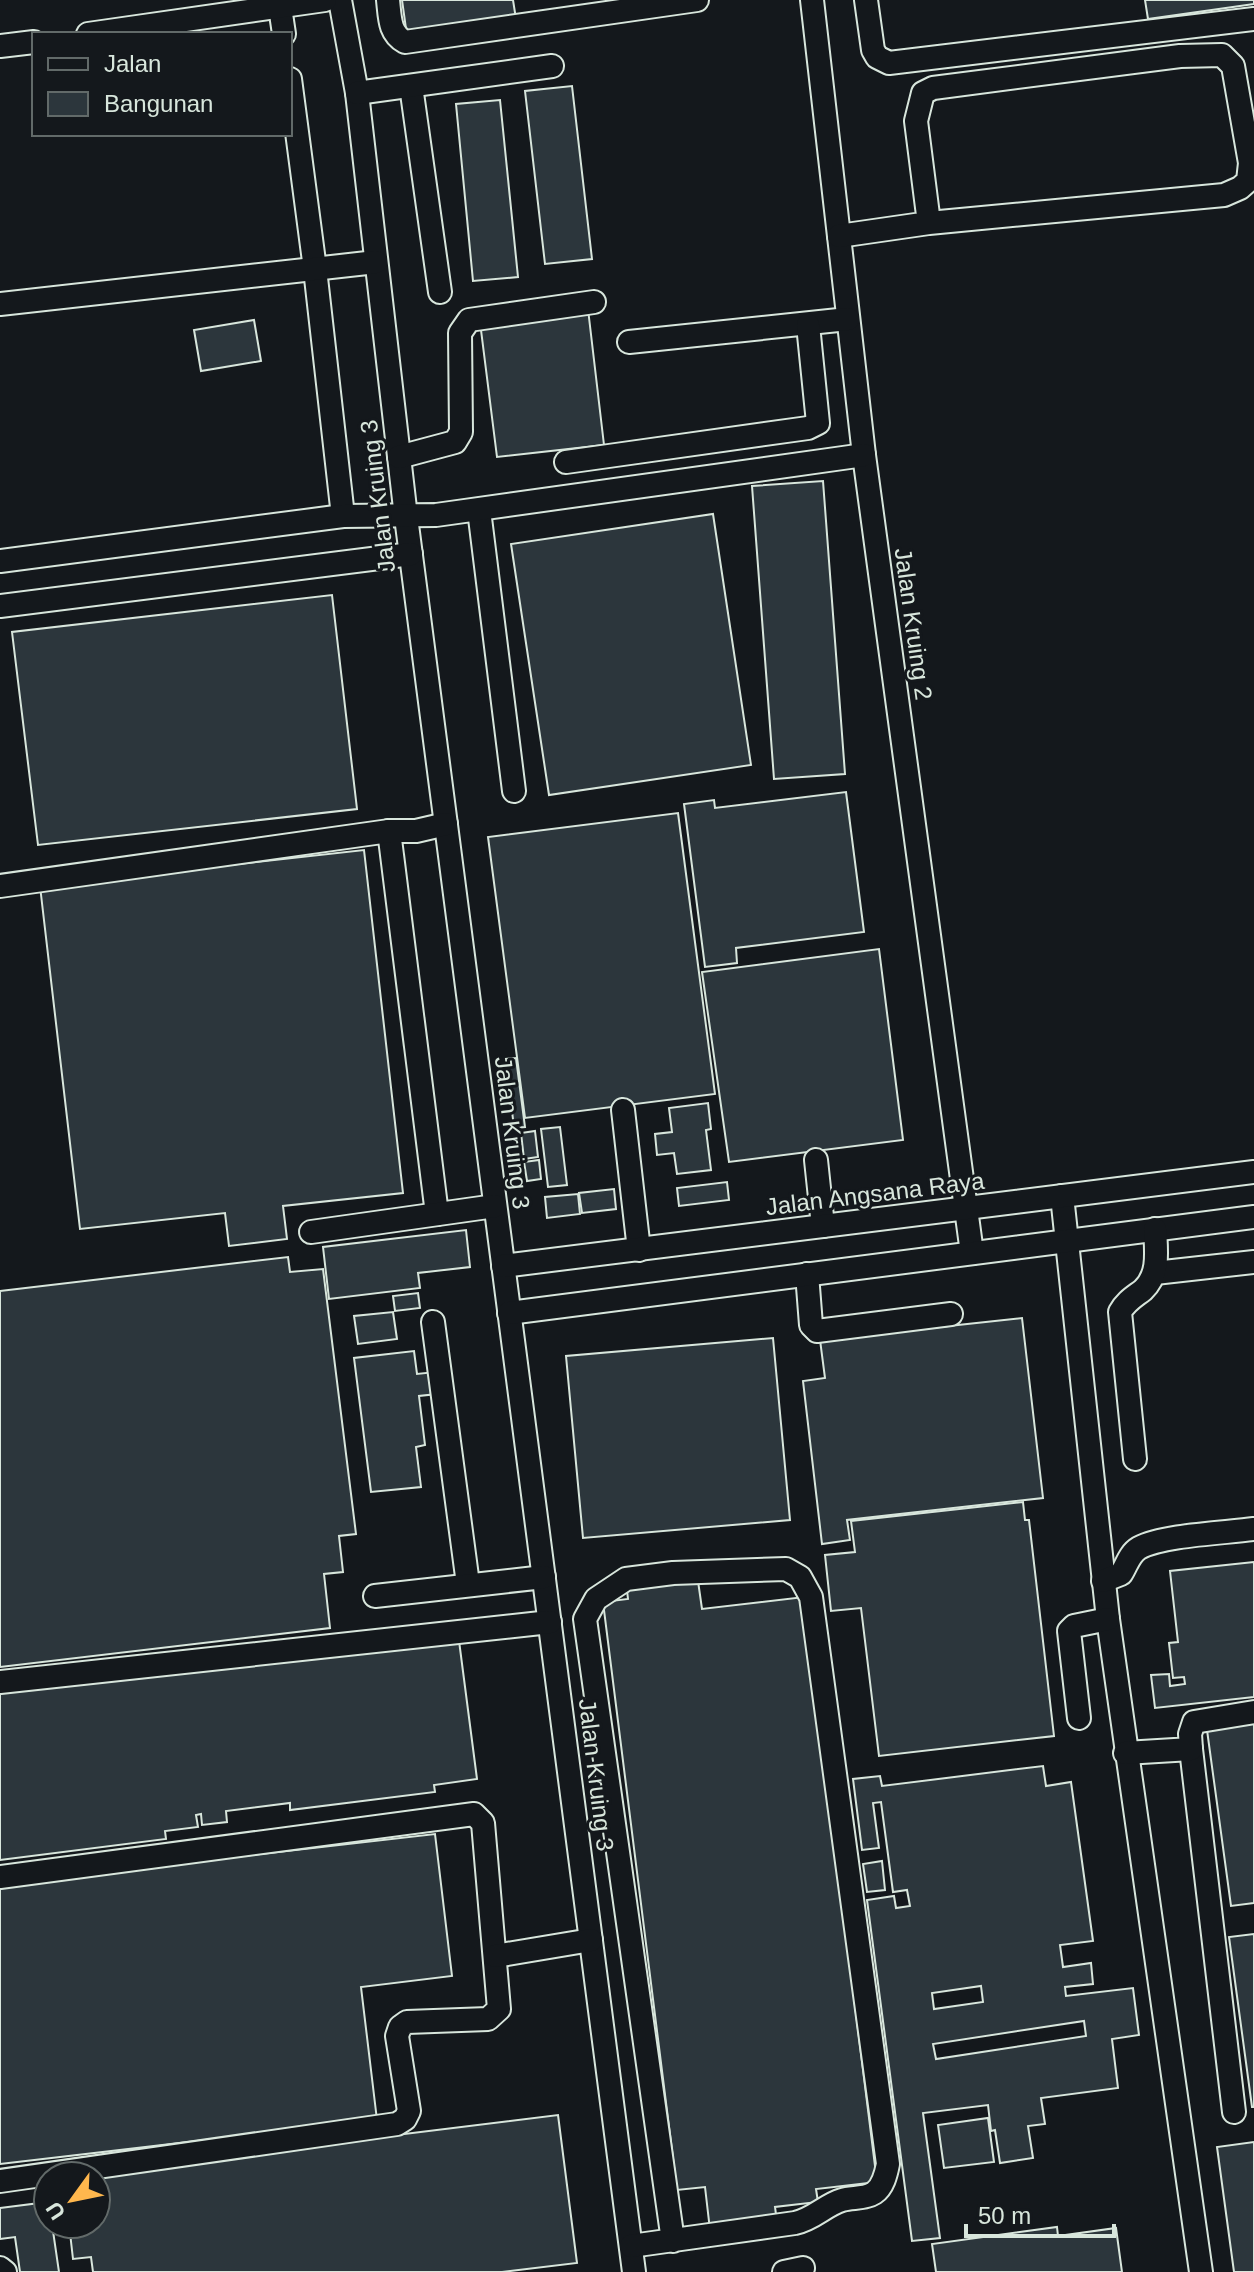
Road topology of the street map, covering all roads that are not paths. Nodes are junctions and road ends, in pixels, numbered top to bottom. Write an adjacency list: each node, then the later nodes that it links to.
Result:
1 (325, 0): 7 (street)
2 (340, 0): 15 (street, Jalan Kruing 3)
3 (388, 0): 4 (street)
4 (697, 0)
5 (812, 0): 18 (street, Jalan Kruing 2)
6 (866, 0): 8 (street)
7 (280, 7): 9 (street); 10 (street)
8 (1254, 19)
9 (102, 32)
10 (284, 32)
11 (32, 42): 12 (street)
12 (0, 46)
13 (552, 66): 14 (street)
14 (411, 86): 15 (street); 21 (street)
15 (357, 93): 19 (street, Jalan Kruing 3)
16 (292, 94): 20 (street)
17 (929, 223): 17 (street); 18 (street)
18 (839, 236): 24 (street, Jalan Kruing 2)
19 (376, 262): 20 (street); 28 (street, Jalan Kruing 3)
20 (315, 269): 23 (street); 31 (street)
21 (440, 292)
22 (594, 302): 28 (street)
23 (0, 304)
24 (848, 319): 25 (street); 27 (street, Jalan Kruing 2)
25 (808, 325): 26 (street); 29 (street)
26 (629, 342)
27 (864, 455): 30 (street); 45 (street, Jalan Kruing 2)
28 (399, 457): 32 (street, Jalan Kruing 3)
29 (566, 462)
30 (479, 510): 32 (street); 36 (street)
31 (343, 516): 32 (street); 34 (street)
32 (406, 517): 33 (street, Jalan Kruing 3)
33 (411, 554): 35 (street); 37 (street, Jalan Kruing 3)
34 (0, 561)
35 (0, 606)
36 (514, 791)
37 (446, 824): 38 (street); 44 (street, Jalan Kruing 3)
38 (389, 831): 39 (street); 46 (street)
39 (0, 886)
40 (623, 1110): 52 (street)
41 (816, 1160): 48 (street)
42 (1254, 1172): 43 (street, Jalan Angsana Raya)
43 (1062, 1196): 45 (street, Jalan Angsana Raya); 51 (street)
44 (495, 1206): 46 (street); 55 (street, Jalan Kruing 3)
45 (965, 1208): 48 (street, Jalan Angsana Raya); 53 (street, Jalan Kruing 2)
46 (437, 1214): 50 (street)
47 (1254, 1217): 49 (street)
48 (823, 1226): 52 (street, Jalan Angsana Raya)
49 (1155, 1229): 51 (street); 56 (street)
50 (311, 1232)
51 (1069, 1241): 53 (street); 64 (street)
52 (639, 1250): 55 (street, Jalan Angsana Raya)
53 (972, 1253): 57 (street)
54 (1254, 1262): 56 (street)
55 (503, 1266): 58 (street, Jalan Kruing 3)
56 (1155, 1273): 61 (street)
57 (807, 1274): 58 (street); 59 (street)
58 (509, 1313): 63 (street, Jalan Kruing 3)
59 (951, 1314)
60 (433, 1322): 65 (street)
61 (1135, 1459)
62 (1254, 1529): 64 (street)
63 (544, 1577): 65 (street); 68 (street, Jalan Kruing 3)
64 (1103, 1581): 67 (street)
65 (468, 1584): 66 (street)
66 (375, 1596)
67 (1108, 1619): 71 (street); 73 (street)
68 (550, 1622): 69 (street); 75 (street, Jalan Kruing 3)
69 (0, 1682)
70 (1254, 1712): 72 (street)
71 (1079, 1718)
72 (1191, 1749): 73 (street); 77 (street)
73 (1125, 1753): 84 (street)
74 (0, 1877): 76 (street)
75 (591, 1940): 76 (street); 80 (street, Jalan Kruing 3)
76 (495, 1956): 78 (street)
77 (1234, 2112)
78 (0, 2181)
79 (673, 2241): 79 (street); 80 (street)
80 (631, 2246): 83 (street, Jalan Kruing 3)
81 (0, 2268): 82 (street)
82 (5, 2272)
83 (634, 2272)
84 (1201, 2272)

